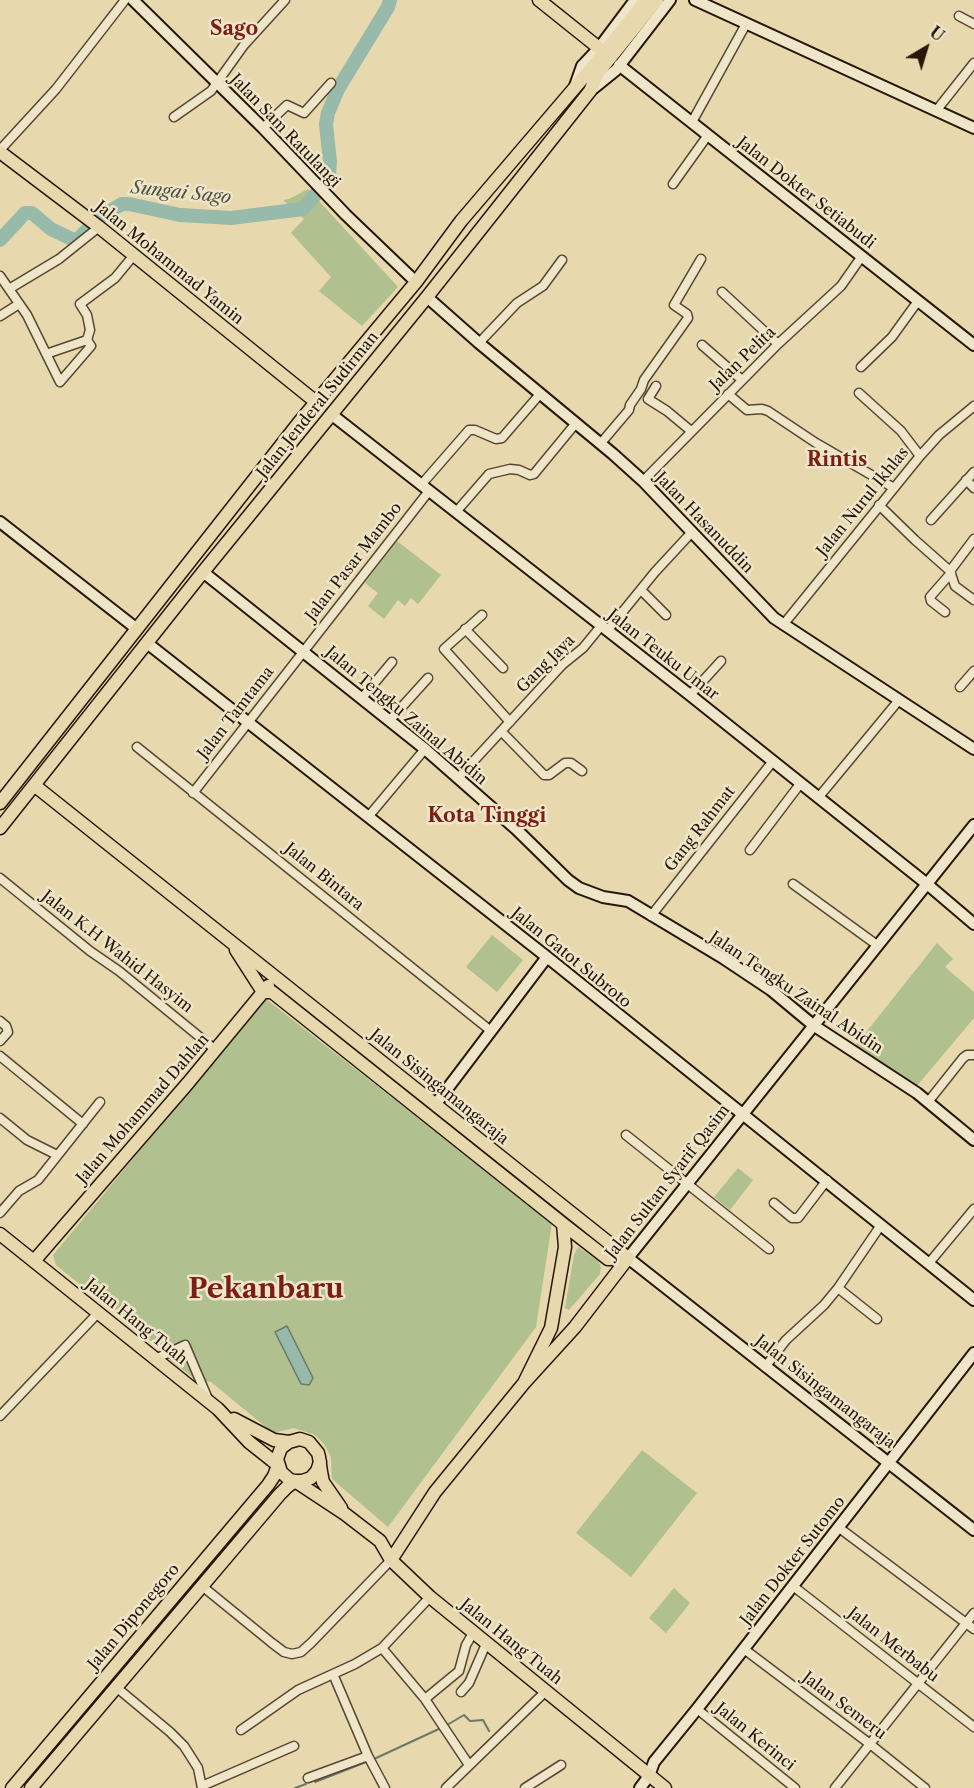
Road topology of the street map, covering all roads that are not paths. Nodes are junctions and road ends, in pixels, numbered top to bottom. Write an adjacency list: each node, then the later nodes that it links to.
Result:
1 (125, 0): 27 (street)
2 (133, 0): 17 (street, Jalan Sam Ratulangi)
3 (285, 0): 17 (street)
4 (539, 0): 13 (main road)
5 (635, 0): 13 (street)
6 (646, 0): 16 (main road, Jalan Jenderal Sudirman)
7 (657, 0): 16 (main road, Jalan Jenderal Sudirman)
8 (670, 0): 15 (street)
9 (695, 0): 11 (street)
10 (959, 16): 12 (street)
11 (746, 24): 21 (street); 23 (street)
12 (974, 24)
13 (599, 48): 19 (street)
14 (974, 63): 21 (street)
15 (619, 65): 20 (street); 23 (street, Jalan Dokter Setiabudi)
16 (597, 68): 19 (main road, Jalan Jenderal Sudirman); 20 (main road, Jalan Jenderal Sudirman)
17 (217, 83): 22 (street); 24 (street, Jalan Sam Ratulangi)
18 (331, 83): 24 (street)
19 (575, 86): 35 (main road, Jalan Jenderal Sudirman)
20 (590, 91): 38 (main road, Jalan Jenderal Sudirman)
21 (936, 111): 25 (street)
22 (174, 117)
23 (692, 122): 26 (street, Jalan Dokter Setiabudi)
24 (263, 128): 35 (street, Jalan Sam Ratulangi)
25 (974, 128)
26 (708, 135): 28 (street); 31 (street, Jalan Dokter Setiabudi)
27 (0, 151): 29 (main road, Jalan Mohammad Yamin)
28 (673, 184)
29 (94, 224): 30 (main road, Jalan Mohammad Yamin); 36 (street)
30 (134, 255): 42 (street); 54 (main road, Jalan Mohammad Yamin)
31 (862, 256): 39 (street, Jalan Dokter Setiabudi); 44 (street, Jalan Pelita)
32 (701, 259): 61 (street)
33 (562, 260): 43 (street)
34 (0, 276): 36 (street)
35 (416, 282): 54 (main road, Jalan Jenderal Sudirman)
36 (9, 289): 40 (street)
37 (722, 292): 44 (street)
38 (427, 297): 43 (street, Jalan Hasanuddin); 56 (main road, Jalan Jenderal Sudirman)
39 (918, 300): 46 (street, Jalan Dokter Setiabudi); 48 (street)
40 (20, 304): 41 (street); 47 (street)
41 (0, 316)
42 (87, 340): 47 (street); 47 (street)
43 (479, 343): 52 (street, Jalan Hasanuddin)
44 (778, 344): 49 (street, Jalan Pelita)
45 (702, 345): 49 (street)
46 (974, 345)
47 (46, 354)
48 (861, 367)
49 (742, 380): 53 (street, Jalan Pelita)
50 (656, 386): 59 (street)
51 (859, 393): 62 (street)
52 (540, 394): 58 (street, Jalan Hasanuddin); 66 (street, Jalan Pasar Mambo)
53 (728, 394): 59 (street, Jalan Pelita); 67 (street)
54 (319, 398): 56 (main road, Jalan Mohammad Yamin); 57 (main road, Jalan Jenderal Sudirman)
55 (974, 406): 62 (street, Jalan Nurul Ikhlas)
56 (334, 409): 60 (main road, Jalan Jenderal Sudirman); 66 (street, Jalan Teuku Umar)
57 (301, 420): 60 (main road); 83 (main road, Jalan Jenderal Sudirman)
58 (576, 423): 61 (street, Jalan Hasanuddin); 70 (street)
59 (690, 431): 65 (street, Jalan Pelita)
60 (317, 432): 75 (main road, Jalan Jenderal Sudirman)
61 (601, 443): 65 (street, Jalan Hasanuddin)
62 (920, 456): 67 (street, Jalan Nurul Ikhlas)
63 (974, 471): 64 (street)
64 (966, 480): 68 (street); 71 (street)
65 (643, 481): 73 (street, Jalan Hasanuddin)
66 (425, 488): 70 (street, Jalan Teuku Umar); 87 (street, Jalan Pasar Mambo)
67 (894, 488): 69 (street, Jalan Nurul Ikhlas)
68 (974, 488)
69 (879, 505): 76 (street); 82 (street, Jalan Nurul Ikhlas)
70 (456, 512): 85 (street, Jalan Teuku Umar)
71 (931, 520)
72 (0, 522): 83 (street)
73 (692, 532): 77 (street, Gang Jaya); 82 (street, Jalan Hasanuddin)
74 (974, 539): 76 (street)
75 (203, 572): 86 (main road, Jalan Jenderal Sudirman); 87 (street, Jalan Tengku Zainal Abidin)
76 (951, 572): 78 (street); 79 (street)
77 (641, 590): 81 (street); 85 (street, Gang Jaya)
78 (974, 600)
79 (945, 612)
80 (483, 615): 84 (street)
81 (666, 615)
82 (783, 625): 96 (street, Jalan Hasanuddin)
83 (137, 629): 111 (main road, Jalan Jenderal Sudirman)
84 (465, 629): 90 (street, Gang Jaya); 99 (street)
85 (604, 629): 94 (street, Jalan Teuku Umar); 99 (street, Gang Jaya)
86 (147, 643): 98 (street, Jalan Gatot Subroto); 108 (main road, Jalan Jenderal Sudirman)
87 (303, 651): 95 (street, Jalan Tengku Zainal Abidin); 98 (street, Jalan Tamtama)
88 (721, 661): 94 (street)
89 (392, 662): 95 (street)
90 (502, 668)
91 (974, 671): 93 (street)
92 (428, 678): 97 (street)
93 (960, 687)
94 (690, 695): 104 (street, Jalan Teuku Umar)
95 (362, 698): 97 (street, Jalan Tengku Zainal Abidin)
96 (899, 700): 103 (street, Jalan Hasanuddin); 110 (street)
97 (390, 720): 102 (street, Jalan Tengku Zainal Abidin)
98 (247, 722): 109 (street, Jalan Tamtama); 112 (street, Jalan Gatot Subroto)
99 (510, 722): 100 (street, Gang Jaya)
100 (501, 731): 105 (street); 106 (street, Gang Jaya)
101 (137, 747): 109 (street, Jalan Bintara)
102 (425, 748): 106 (street, Jalan Tengku Zainal Abidin); 112 (street)
103 (974, 749)
104 (772, 761): 107 (street, Jalan Teuku Umar); 119 (street, Gang Rahmat)
105 (582, 771)
106 (458, 778): 119 (street, Jalan Tengku Zainal Abidin)
107 (801, 784): 110 (street, Jalan Teuku Umar); 115 (street)
108 (34, 785): 114 (main road, Jalan Jenderal Sudirman); 121 (main road, Jalan Sisingamangaraja)
109 (193, 793): 128 (street, Jalan Bintara)
110 (818, 798): 118 (street, Jalan Teuku Umar)
111 (0, 803)
112 (368, 817): 123 (street, Jalan Gatot Subroto)
113 (974, 825): 118 (street, Jalan Sultan Syarif Qasim)
114 (0, 828)
115 (750, 850)
116 (0, 878): 130 (street, Jalan K.H Wahid Hasyim)
117 (793, 884): 122 (street)
118 (927, 884): 120 (street, Jalan Teuku Umar); 122 (street, Jalan Sultan Syarif Qasim)
119 (651, 916): 127 (street, Jalan Tengku Zainal Abidin)
120 (974, 924)
121 (230, 942): 124 (main road, Jalan Sisingamangaraja); 125 (main road, Jalan Sisingamangaraja)
122 (877, 945): 127 (street, Jalan Sultan Syarif Qasim)
123 (547, 957): 128 (street); 136 (street, Jalan Gatot Subroto)
124 (276, 977): 125 (main road, Jalan Mohammad Dahlan); 135 (main road, Jalan Sisingamangaraja)
125 (263, 992): 130 (main road, Jalan Mohammad Dahlan); 139 (main road, Jalan Sisingamangaraja)
126 (0, 1021): 129 (street)
127 (813, 1025): 134 (street, Jalan Tengku Zainal Abidin); 136 (street, Jalan Sultan Syarif Qasim)
128 (491, 1031): 135 (street)
129 (0, 1041)
130 (214, 1052): 153 (main road, Jalan Mohammad Dahlan)
131 (974, 1054): 134 (street)
132 (0, 1056): 138 (street)
133 (100, 1102): 138 (street)
134 (928, 1102): 141 (street, Jalan Tengku Zainal Abidin)
135 (435, 1105): 139 (main road); 152 (main road, Jalan Sisingamangaraja)
136 (742, 1114): 143 (street, Jalan Gatot Subroto); 144 (street, Jalan Sultan Syarif Qasim)
137 (0, 1118): 142 (street)
138 (83, 1124): 142 (street)
139 (444, 1129): 148 (main road, Jalan Sisingamangaraja)
140 (626, 1134): 144 (street)
141 (974, 1140)
142 (57, 1155): 147 (street)
143 (827, 1180): 145 (street); 149 (street, Jalan Gatot Subroto)
144 (687, 1183): 151 (street); 152 (street, Jalan Sultan Syarif Qasim)
145 (774, 1203)
146 (974, 1209): 154 (street)
147 (0, 1213)
148 (563, 1224): 152 (main road, Jalan Sisingamangaraja); 162 (main road)
149 (880, 1225): 154 (street, Jalan Gatot Subroto); 155 (street)
150 (0, 1235): 153 (main road, Jalan Hang Tuah)
151 (769, 1249)
152 (628, 1258): 161 (street, Jalan Sisingamangaraja); 162 (main road, Jalan Sultan Syarif Qasim)
153 (34, 1261): 157 (main road, Jalan Hang Tuah)
154 (929, 1263): 156 (street, Jalan Gatot Subroto)
155 (838, 1288): 158 (street); 161 (street)
156 (974, 1300)
157 (98, 1313): 160 (main road, Jalan Hang Tuah); 164 (street)
158 (877, 1319)
159 (974, 1353): 167 (street, Jalan Dokter Sutomo)
160 (155, 1359): 163 (main road, Jalan Hang Tuah); 163 (street)
161 (765, 1366): 167 (street, Jalan Sisingamangaraja)
162 (524, 1383): 173 (main road, Jalan Sultan Syarif Qasim)
163 (213, 1406): 165 (main road, Jalan Hang Tuah); 168 (main road, Jalan Hang Tuah)
164 (0, 1416)
165 (289, 1442): 166 (main road); 168 (main road)
166 (320, 1462): 169 (main road); 170 (main road, Jalan Hang Tuah)
167 (888, 1463): 171 (street, Jalan Dokter Sutomo); 172 (street, Jalan Sisingamangaraja)
168 (278, 1465): 169 (main road); 200 (main road, Jalan Diponegoro)
169 (295, 1481): 170 (main road, Jalan Hang Tuah); 174 (main road, Jalan Diponegoro)
170 (345, 1514): 173 (main road, Jalan Hang Tuah)
171 (838, 1527): 175 (street, Jalan Dokter Sutomo); 178 (street)
172 (974, 1530)
173 (391, 1560): 174 (street); 176 (main road, Jalan Hang Tuah)
174 (202, 1586): 185 (main road, Jalan Diponegoro)
175 (793, 1586): 182 (street, Jalan Dokter Sutomo); 184 (street, Jalan Merbabu)
176 (430, 1598): 179 (main road, Jalan Hang Tuah); 181 (street)
177 (974, 1613): 178 (street)
178 (970, 1626): 184 (street)
179 (473, 1633): 180 (main road, Jalan Hang Tuah); 188 (street)
180 (486, 1644): 186 (street); 187 (main road, Jalan Hang Tuah)
181 (382, 1648): 183 (street); 188 (street)
182 (744, 1649): 189 (street, Jalan Dokter Sutomo); 192 (street, Jalan Semeru)
183 (333, 1674): 191 (street); 194 (street)
184 (918, 1684): 190 (street, Jalan Merbabu); 192 (street)
185 (116, 1687): 199 (street); 201 (main road, Jalan Diponegoro)
186 (461, 1692)
187 (545, 1692): 195 (street); 197 (main road, Jalan Hang Tuah)
188 (425, 1699): 195 (street)
189 (697, 1709): 197 (street, Jalan Dokter Sutomo); 207 (street, Jalan Kerinci)
190 (974, 1727)
191 (241, 1730)
192 (870, 1744): 208 (street); 209 (street, Jalan Semeru)
193 (294, 1746): 199 (street)
194 (368, 1756): 198 (street); 202 (street)
195 (469, 1765): 203 (street)
196 (561, 1765): 204 (street)
197 (650, 1776): 205 (street, Jalan Dokter Sutomo); 206 (main road, Jalan Hang Tuah)
198 (308, 1778)
199 (202, 1787)
200 (12, 1788)
201 (31, 1788)
202 (385, 1788)
203 (446, 1788)
204 (525, 1788)
205 (640, 1788)
206 (664, 1788)
207 (795, 1788)
208 (835, 1788)
209 (925, 1788)

